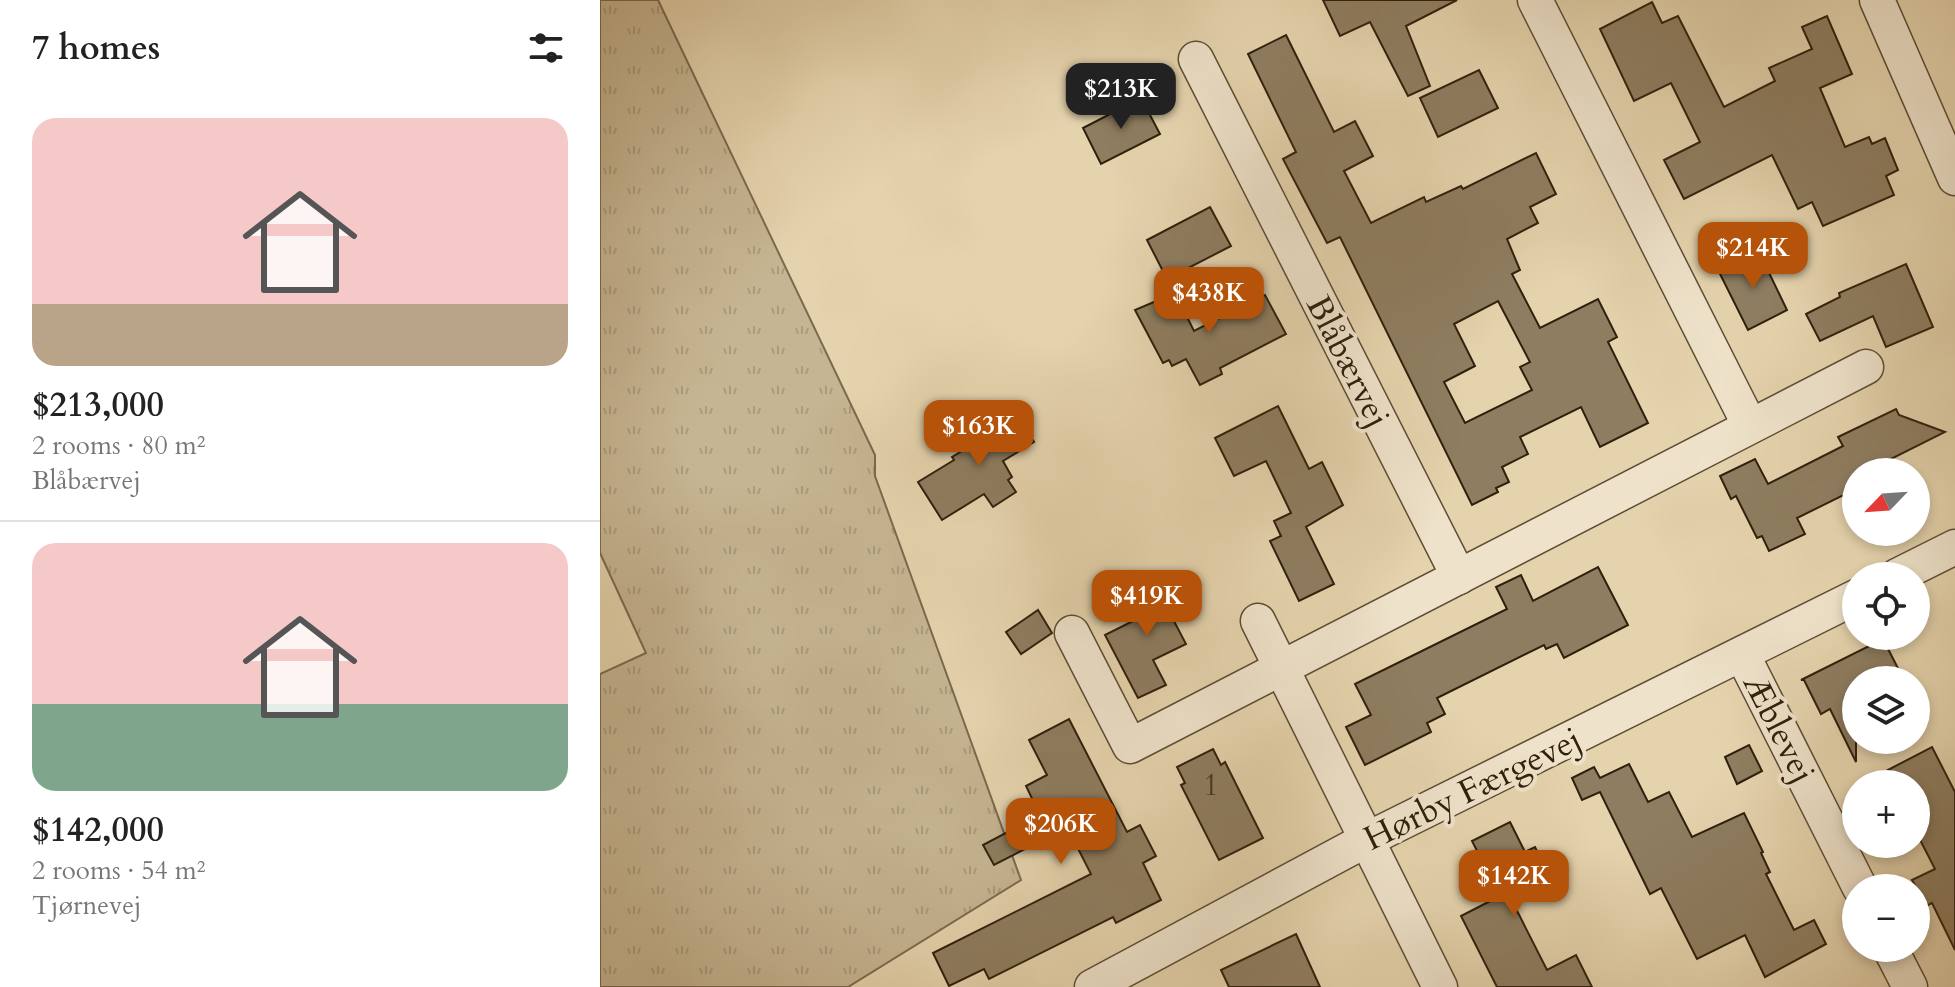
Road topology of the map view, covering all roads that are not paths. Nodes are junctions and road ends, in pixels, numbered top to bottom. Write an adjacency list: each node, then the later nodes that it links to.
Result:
1 (1535, 0): 6 (street)
2 (1877, 0): 4 (street)
3 (1196, 59): 9 (street, Blåbærvej)
4 (1955, 178)
5 (1866, 367): 6 (street)
6 (1750, 426): 9 (street)
7 (1955, 547): 8 (street)
8 (1925, 562)
9 (1459, 577): 14 (street)
10 (1842, 604): 13 (street, Hørby Færgevej)
11 (1258, 621): 14 (street)
12 (1072, 633): 14 (street)
13 (1742, 654): 15 (street, Hørby Færgevej); 16 (street, Æblevej)
14 (1281, 668): 15 (street)
15 (1366, 840): 18 (street, Hørby Færgevej); 19 (street)
16 (1853, 874)
17 (1897, 962): 20 (street)
18 (1092, 987)
19 (1440, 987)
20 (1910, 987)

